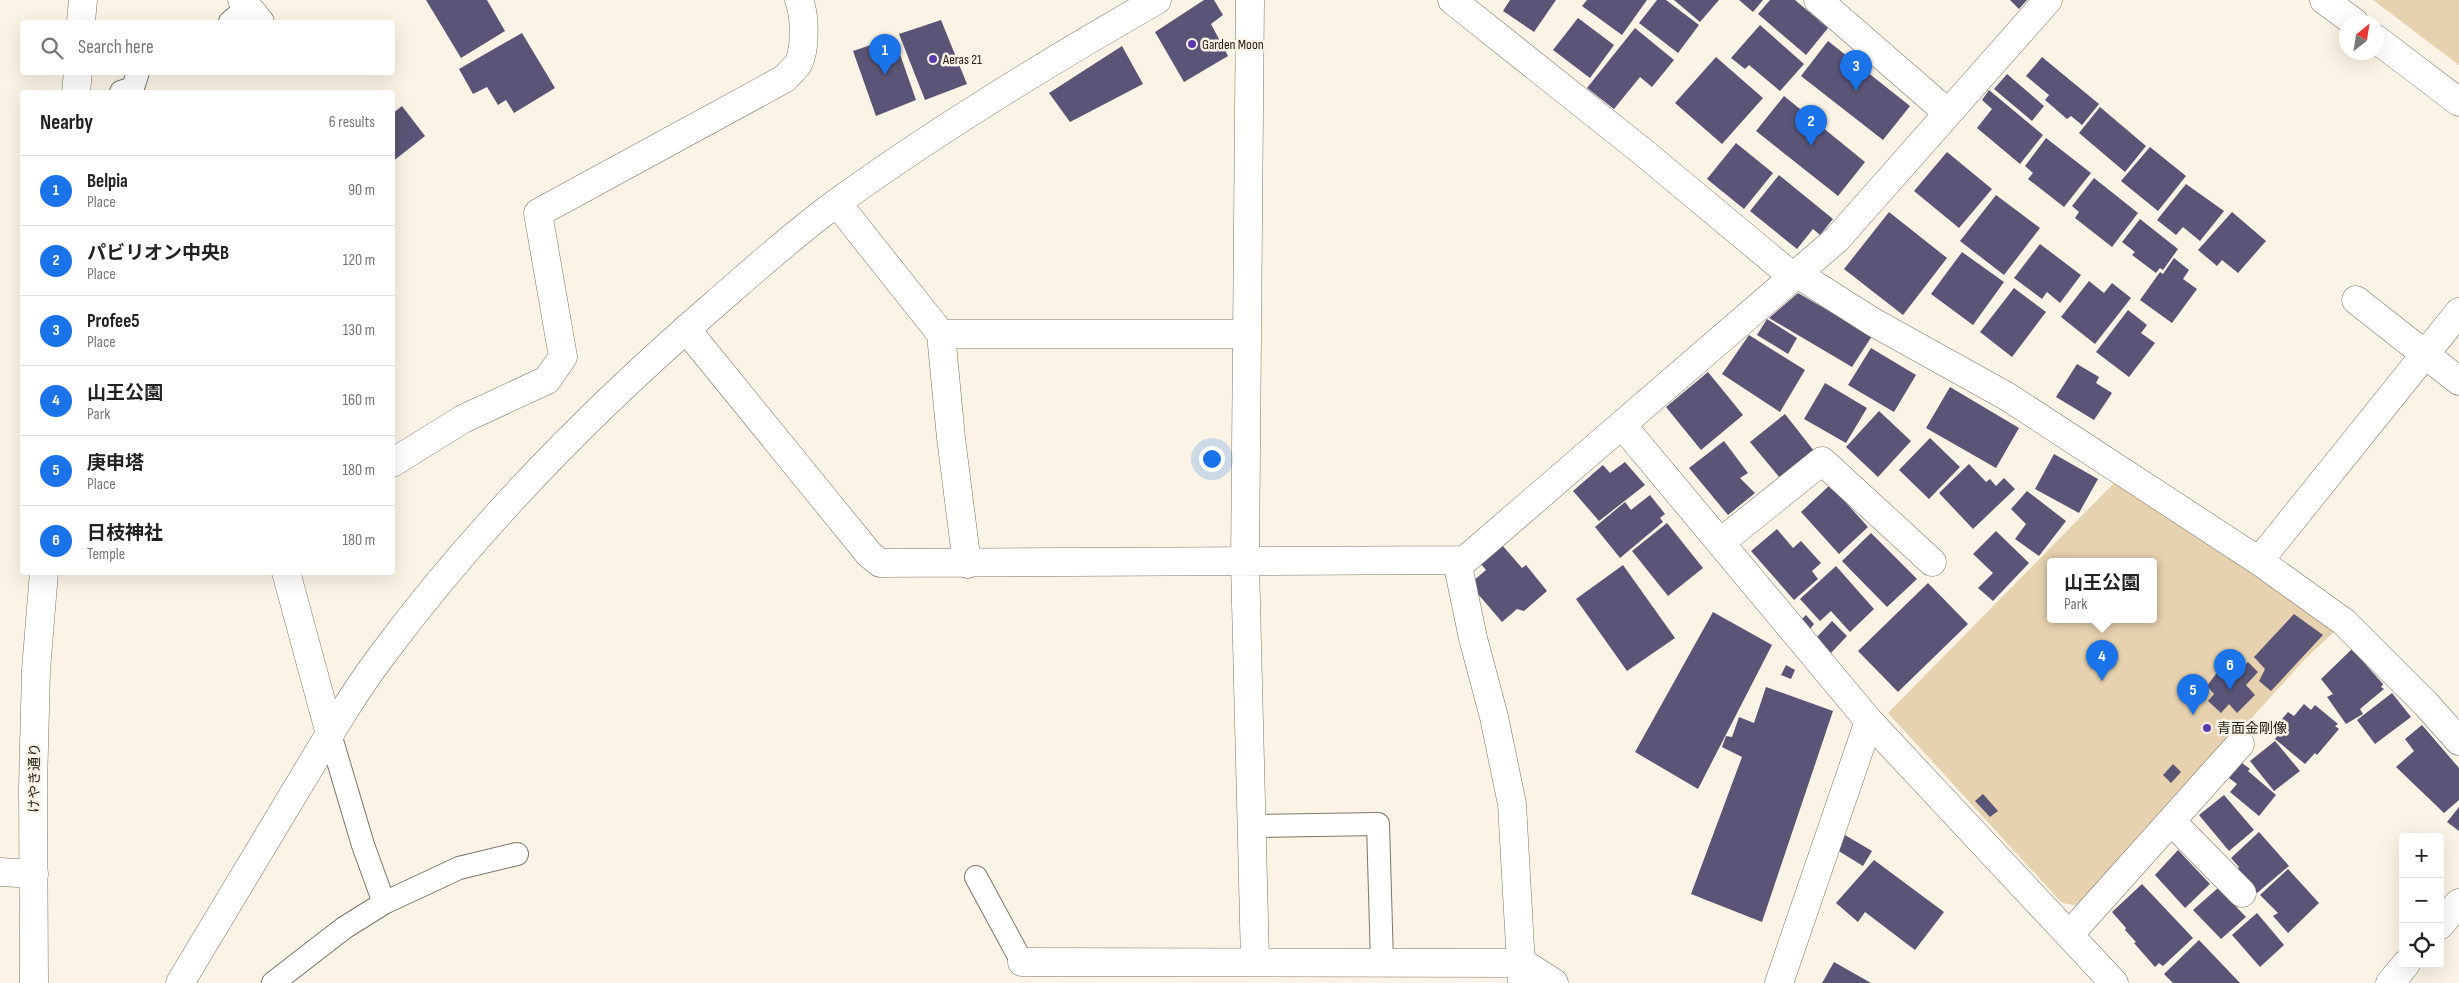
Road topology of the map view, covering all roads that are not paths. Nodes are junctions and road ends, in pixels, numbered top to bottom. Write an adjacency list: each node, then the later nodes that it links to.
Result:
1 (83, 0): 10 (street)
2 (799, 0): 28 (street)
3 (1157, 0): 18 (street)
4 (1250, 0): 24 (street)
5 (1452, 0): 19 (street)
6 (1818, 0): 17 (street)
7 (2048, 0): 17 (street)
8 (2324, 0): 9 (street)
9 (2344, 15)
10 (81, 20)
11 (2384, 45): 16 (street)
12 (78, 75): 14 (street)
13 (137, 75): 15 (lane)
14 (76, 90)
15 (127, 90)
16 (2459, 102)
17 (1948, 113): 19 (street)
18 (836, 203): 22 (street); 23 (street)
19 (1794, 275): 27 (street); 31 (street)
20 (2356, 300): 25 (street)
21 (2459, 312): 25 (street)
22 (686, 330): 34 (street); 38 (street)
23 (941, 334): 24 (street); 34 (street)
24 (1246, 334): 33 (street)
25 (2426, 354): 26 (street); 31 (street)
26 (2459, 381)
27 (1622, 425): 29 (street); 30 (street)
28 (395, 461)
29 (1721, 542): 32 (street); 37 (street)
30 (1464, 560): 33 (street); 57 (street)
31 (2259, 561): 39 (street)
32 (1932, 562)
33 (1245, 563): 34 (street); 42 (street)
34 (967, 564)
35 (44, 575): 45 (street, けやき通り)
36 (287, 575): 38 (street)
37 (1869, 721): 51 (street); 62 (street)
38 (330, 734): 48 (lane); 59 (street)
39 (2459, 741)
40 (2240, 744): 41 (street)
41 (2172, 822): 47 (street); 51 (street)
42 (1252, 826): 52 (street); 54 (lane)
43 (517, 854): 48 (lane)
44 (0, 872): 45 (street)
45 (34, 874): 58 (street, けやき通り)
46 (976, 877): 53 (lane)
47 (2242, 894)
48 (384, 902): 60 (lane)
49 (2459, 903): 50 (street)
50 (2442, 923)
51 (2069, 935): 63 (street)
52 (1255, 961): 54 (street); 56 (street)
53 (1022, 962): 56 (street)
54 (1382, 962): 57 (street)
55 (2403, 968): 64 (street)
56 (1134, 973)
57 (1522, 973): 61 (street)
58 (34, 983)
59 (180, 983)
60 (273, 983)
61 (1554, 983)
62 (1779, 983)
63 (2114, 983)
64 (2390, 983)

